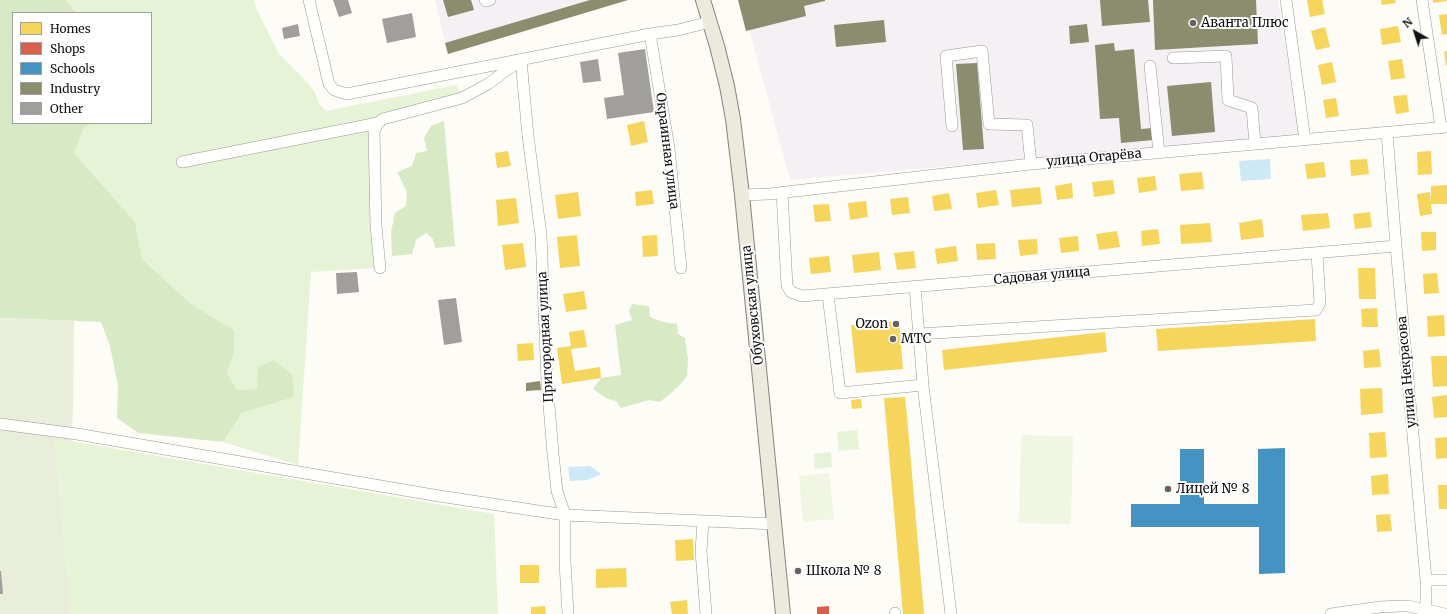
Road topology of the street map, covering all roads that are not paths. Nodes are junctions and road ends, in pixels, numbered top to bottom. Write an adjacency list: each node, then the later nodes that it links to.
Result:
1 (309, 0): 10 (street)
2 (486, 0): 3 (street)
3 (490, 0)
4 (703, 0): 7 (main road, Обуховская улица)
5 (1286, 0): 16 (street)
6 (1422, 0): 14 (street)
7 (710, 22): 8 (street); 22 (main road, Обуховская улица)
8 (650, 34): 10 (street); 26 (street, Окраинная улица)
9 (1173, 58): 17 (street)
10 (521, 60): 12 (street); 32 (street, Пригородная улица)
11 (1150, 66): 18 (street)
12 (378, 123): 19 (street); 25 (street)
13 (952, 126): 20 (street)
14 (1444, 128): 15 (street, улица Огарёва)
15 (1387, 133): 16 (street, улица Огарёва); 23 (street, улица Некрасова)
16 (1305, 140): 17 (street, улица Огарёва)
17 (1255, 144): 18 (street, улица Огарёва)
18 (1159, 153): 20 (street, улица Огарёва)
19 (182, 162)
20 (1030, 164): 21 (street, улица Огарёва)
21 (782, 192): 22 (street, улица Огарёва); 28 (street, Садовая улица)
22 (742, 196): 34 (main road, Обуховская улица)
23 (1396, 246): 24 (street, Садовая улица); 35 (street, улица Некрасова)
24 (1317, 253): 27 (street, Садовая улица); 29 (street)
25 (380, 268)
26 (681, 268)
27 (915, 287): 28 (street, Садовая улица); 29 (street)
28 (828, 295): 30 (street)
29 (919, 334): 30 (street)
30 (923, 385): 41 (street)
31 (0, 424): 32 (street)
32 (565, 515): 33 (street); 38 (street, Пригородная улица)
33 (703, 522): 34 (street); 39 (street)
34 (775, 524): 40 (main road, Обуховская улица)
35 (1426, 580): 36 (street); 37 (street, улица Некрасова)
36 (1447, 580)
37 (1426, 612): 42 (street); 43 (street)
38 (568, 614)
39 (706, 614)
40 (783, 614)
41 (950, 614)
42 (1331, 614)
43 (1445, 614)

